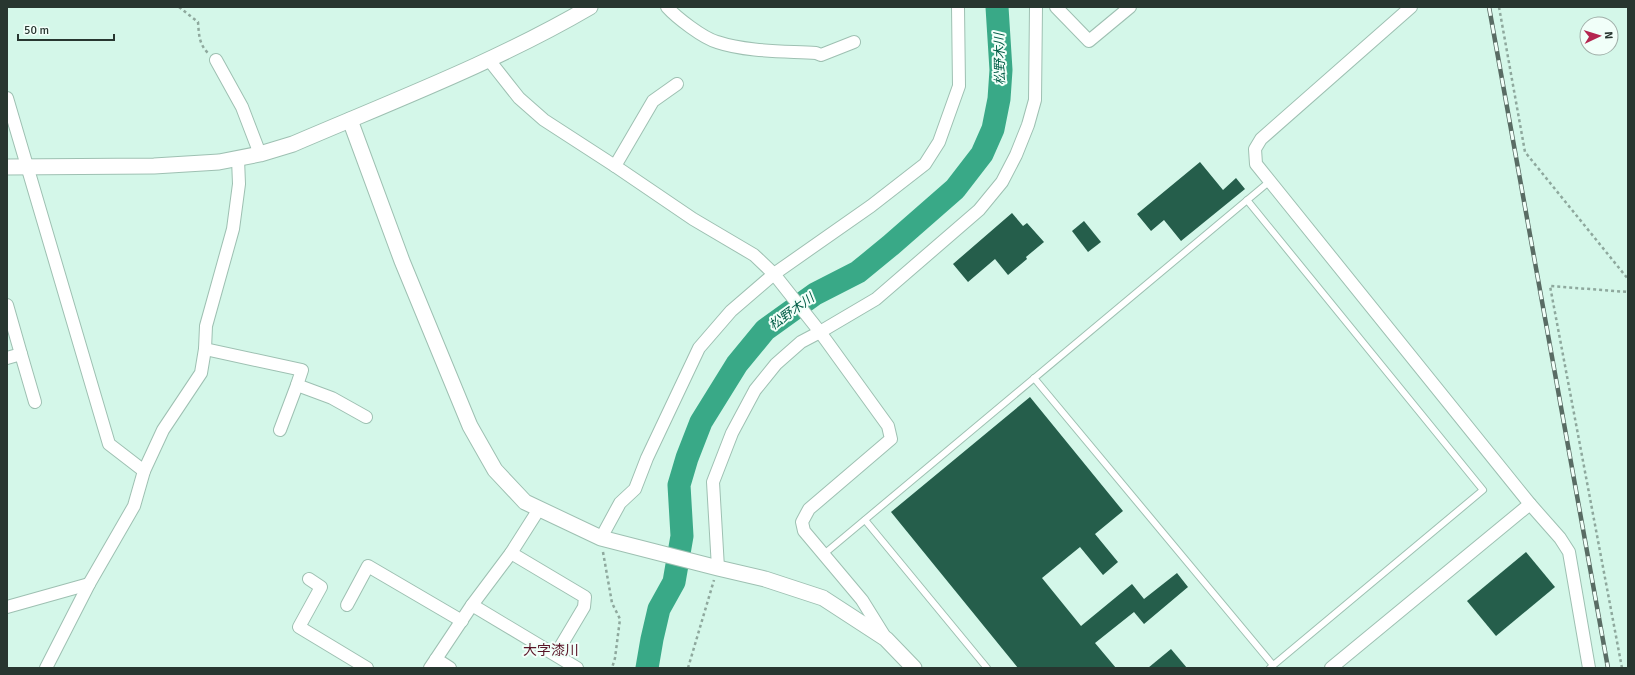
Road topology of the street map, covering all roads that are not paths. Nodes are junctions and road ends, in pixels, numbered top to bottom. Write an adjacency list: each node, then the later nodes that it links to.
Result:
1 (590, 7): 10 (street)
2 (666, 7): 8 (street)
3 (958, 7): 21 (street)
4 (1036, 7): 23 (street)
5 (1056, 7): 6 (street)
6 (1130, 7)
7 (1406, 9): 19 (street)
8 (854, 42)
9 (216, 60): 14 (street)
10 (489, 60): 13 (street); 16 (street)
11 (677, 84): 16 (street)
12 (7, 98): 18 (street)
13 (350, 120): 14 (street); 34 (street)
14 (260, 154): 15 (street)
15 (238, 159): 18 (street); 24 (street)
16 (615, 166): 21 (street)
17 (7, 167): 18 (street)
18 (28, 167): 32 (street)
19 (1270, 181): 20 (lane); 33 (street)
20 (1247, 200): 27 (lane); 49 (lane)
21 (774, 274): 23 (street); 36 (street)
22 (7, 305): 25 (street)
23 (820, 332): 38 (street); 39 (street)
24 (204, 349): 28 (street); 32 (street)
25 (21, 354): 26 (street); 29 (street)
26 (7, 358)
27 (1034, 378): 35 (lane); 49 (lane)
28 (297, 385): 30 (street); 31 (street)
29 (35, 402)
30 (366, 416)
31 (280, 430)
32 (144, 471): 41 (street)
33 (1530, 504): 56 (street); 57 (street)
34 (540, 509): 36 (street); 37 (street)
35 (865, 520): 38 (lane); 55 (lane)
36 (607, 540): 39 (street)
37 (511, 553): 43 (street); 47 (street)
38 (824, 554): 46 (street)
39 (715, 567): 46 (street)
40 (309, 579): 51 (street)
41 (89, 584): 44 (street); 50 (street)
42 (347, 604): 45 (street)
43 (472, 605): 45 (street); 47 (street)
44 (7, 607)
45 (462, 621): 48 (street)
46 (886, 639): 54 (street)
47 (556, 654): 53 (street)
48 (433, 664): 52 (street)
49 (1272, 667)
50 (46, 668)
51 (367, 668)
52 (450, 668)
53 (577, 668)
54 (914, 668)
55 (987, 668)
56 (1331, 668)
57 (1590, 668)

